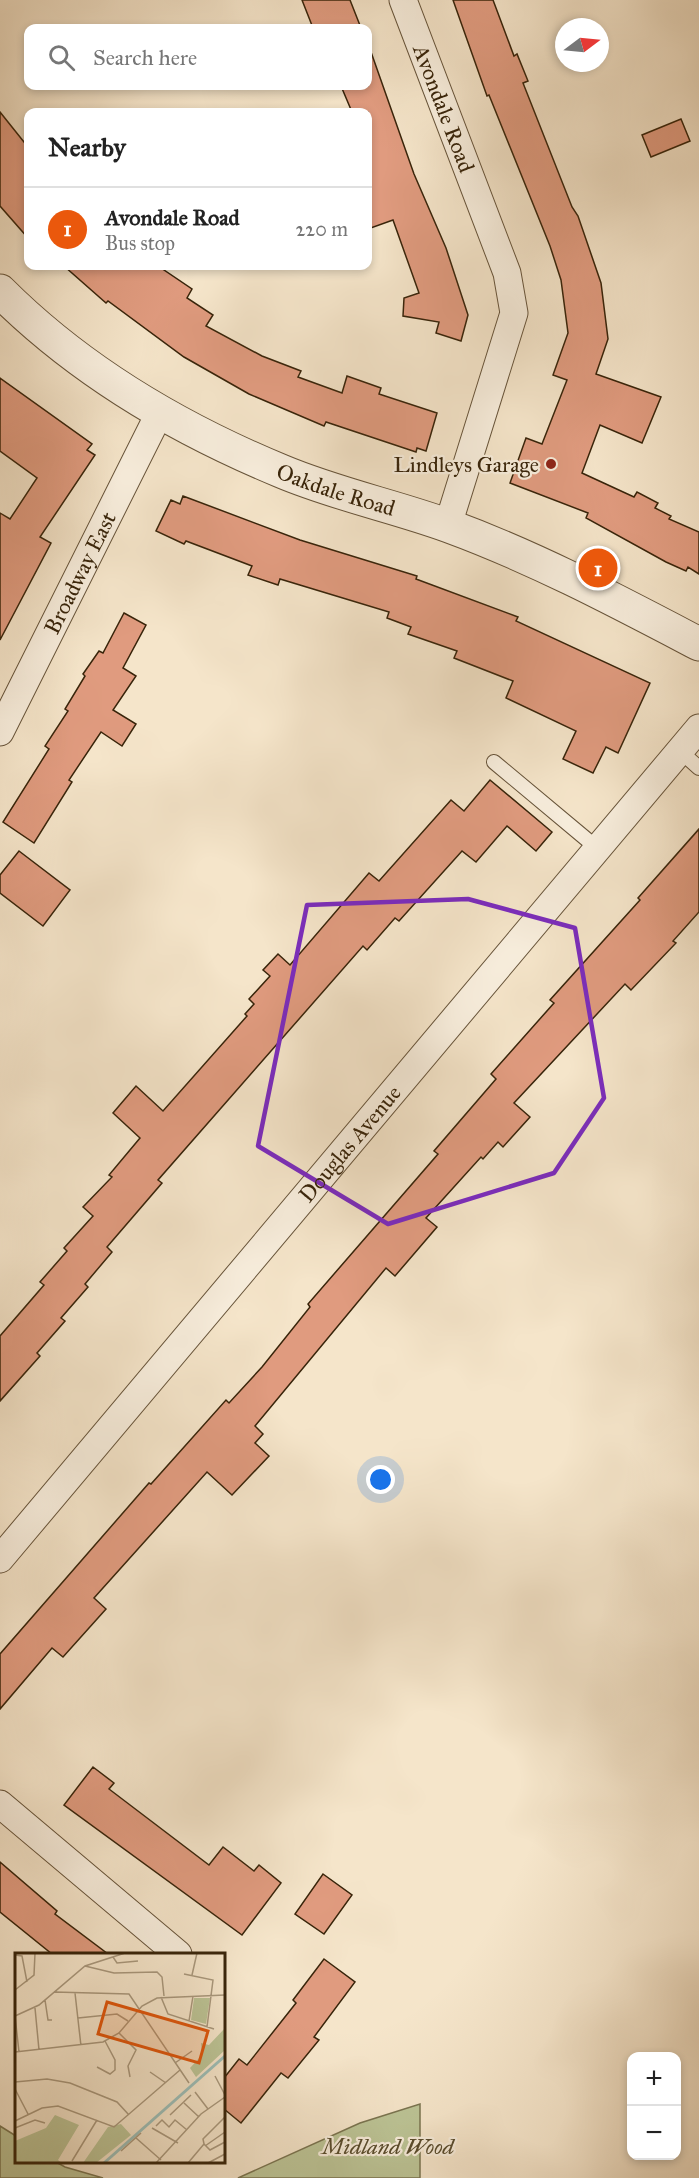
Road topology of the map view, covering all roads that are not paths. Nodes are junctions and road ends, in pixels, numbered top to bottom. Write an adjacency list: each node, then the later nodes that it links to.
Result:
1 (403, 0): 4 (street, Avondale Road)
2 (0, 291): 3 (street, Oakdale Road)
3 (159, 414): 4 (street, Oakdale Road); 7 (street, Broadway East)
4 (448, 525): 5 (street, Oakdale Road)
5 (699, 644)
6 (699, 728): 8 (street, Douglas Avenue)
7 (0, 732)
8 (689, 759): 10 (street, Douglas Avenue)
9 (494, 762): 10 (lane)
10 (597, 848): 11 (street, Douglas Avenue)
11 (0, 1559)
12 (0, 1804): 13 (street)
13 (177, 1953)

